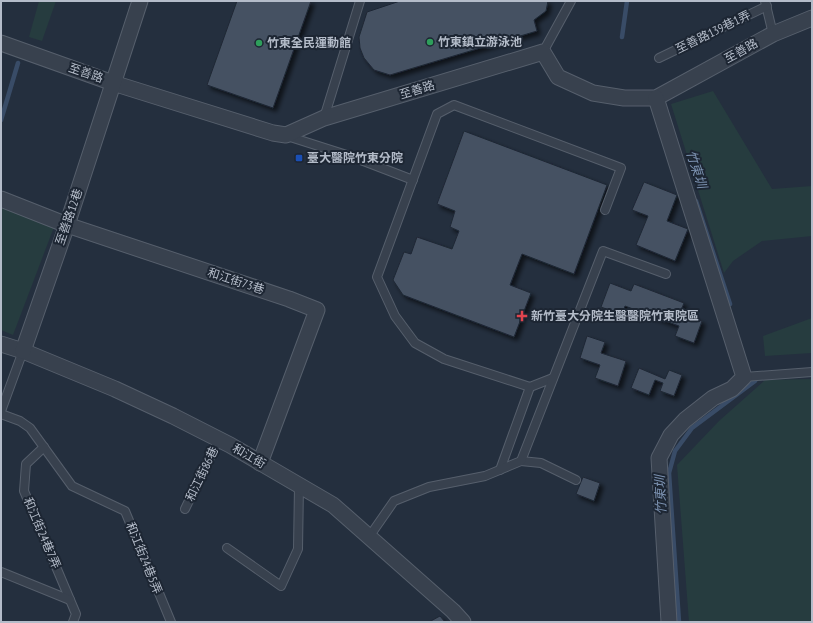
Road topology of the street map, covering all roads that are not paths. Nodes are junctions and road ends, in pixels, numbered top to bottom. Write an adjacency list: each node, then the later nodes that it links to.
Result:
1 (140, 1): 10 (street, 至善路12巷)
2 (360, 1): 12 (lane)
3 (571, 1): 8 (lane)
4 (766, 3): 6 (lane); 9 (lane, 至善路139巷1弄)
5 (812, 18): 6 (street, 至善路)
6 (773, 34): 11 (street, 至善路)
7 (1, 43): 10 (street, 至善路)
8 (543, 52): 11 (street, 至善路); 12 (street, 至善路)
9 (659, 58)
10 (113, 82): 13 (street, 至善路); 17 (street, 至善路12巷)
11 (656, 98): 22 (street)
12 (324, 118): 13 (street, 至善路)
13 (286, 135): 14 (lane)
14 (413, 180): 16 (lane); 24 (lane)
15 (1, 199): 17 (street, 和江街73巷)
16 (605, 210)
17 (67, 225): 20 (street, 至善路12巷); 30 (street, 和江街73巷)
18 (666, 274): 23 (lane)
19 (1, 344): 20 (street, 和江街)
20 (23, 351): 25 (lane); 27 (street, 和江街)
21 (812, 372): 22 (lane)
22 (744, 377): 42 (street)
23 (553, 378): 24 (lane); 29 (lane)
24 (530, 387): 31 (lane)
25 (1, 411)
26 (1, 414): 28 (lane, 和江街24巷5弄)
27 (219, 440): 30 (street, 和江街); 34 (lane, 和江街86巷)
28 (44, 447): 38 (lane, 和江街24巷7弄); 40 (lane, 和江街24巷5弄)
29 (521, 461): 31 (lane); 32 (lane)
30 (260, 463): 33 (street, 和江街)
31 (500, 470): 35 (lane)
32 (576, 480)
33 (299, 486): 35 (street, 和江街); 36 (lane)
34 (185, 509)
35 (369, 537): 41 (street, 和江街)
36 (227, 548)
37 (1, 572): 38 (lane)
38 (70, 600): 39 (lane, 和江街24巷7弄)
39 (73, 622)
40 (171, 622)
41 (463, 622)
42 (669, 622)

